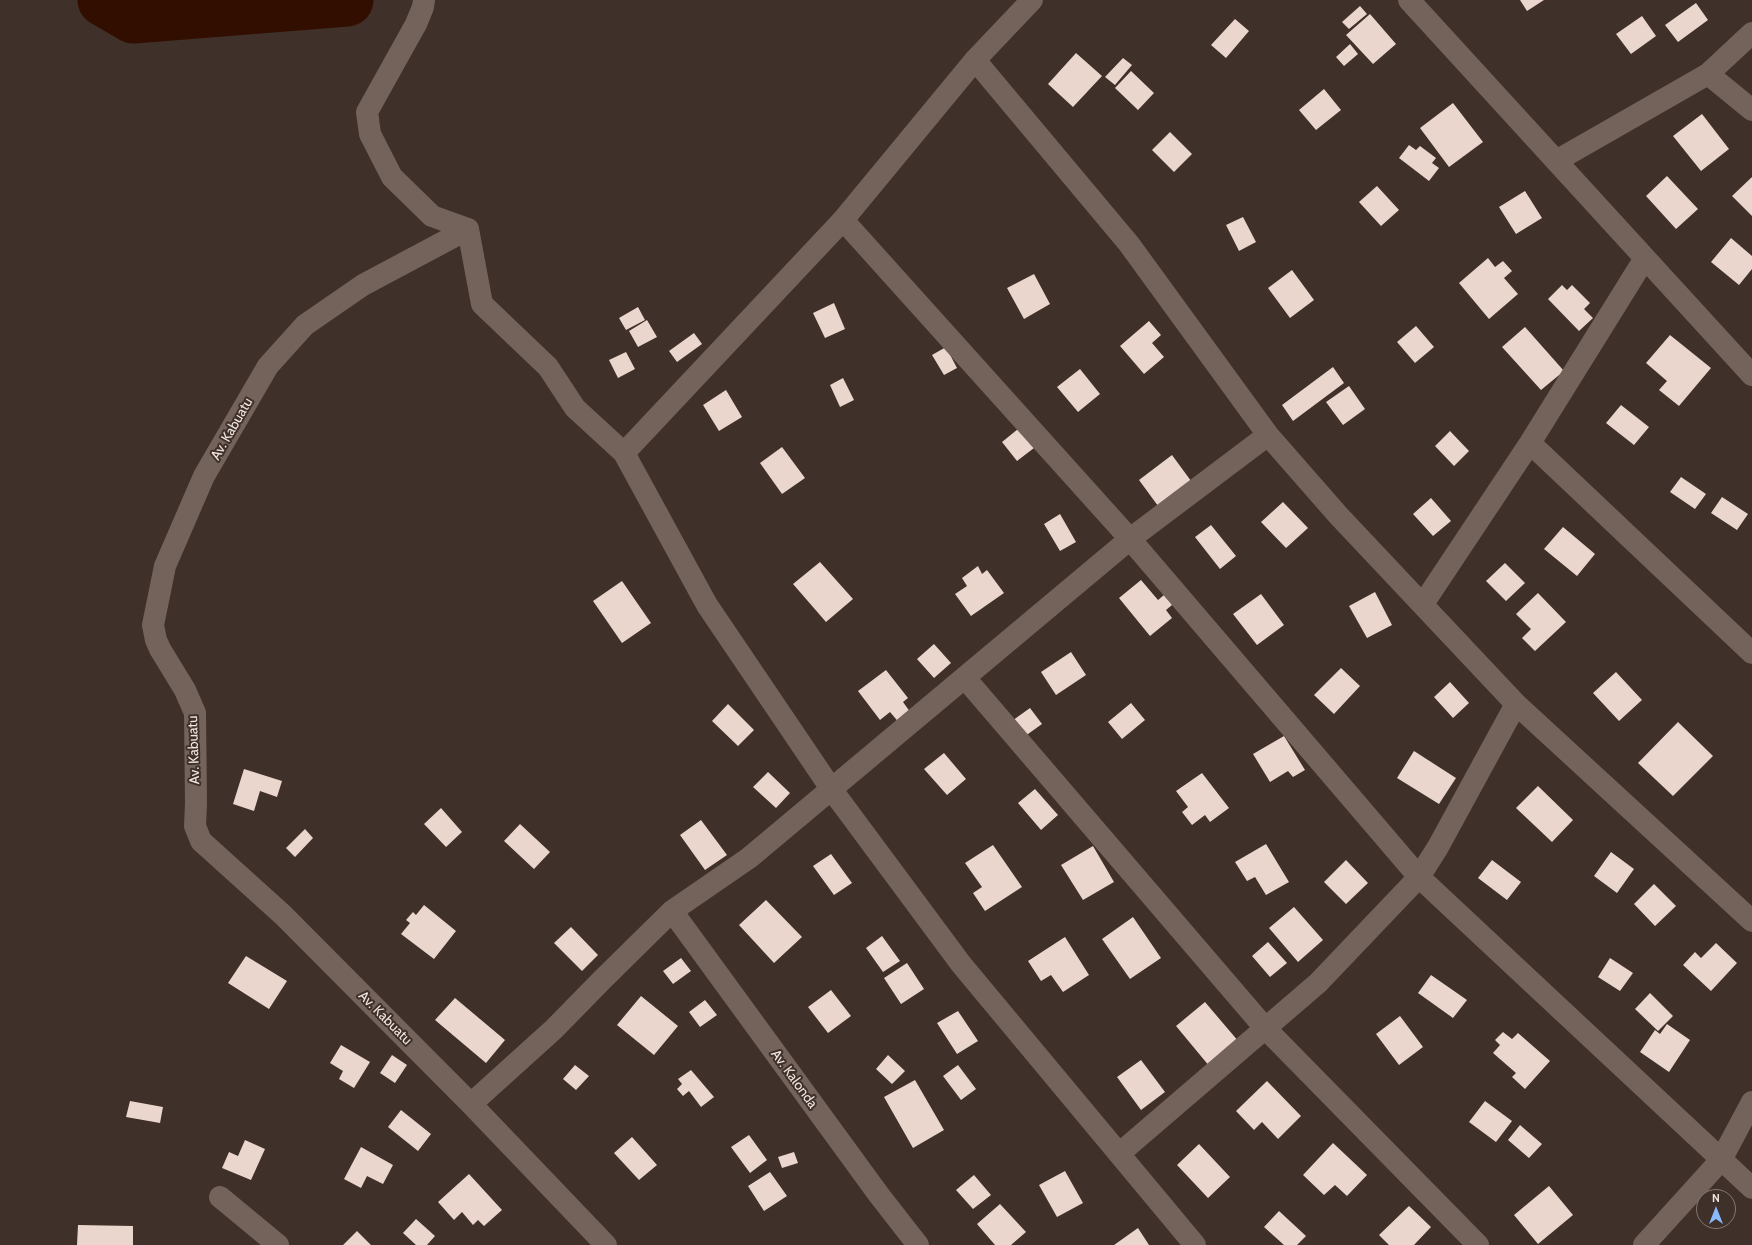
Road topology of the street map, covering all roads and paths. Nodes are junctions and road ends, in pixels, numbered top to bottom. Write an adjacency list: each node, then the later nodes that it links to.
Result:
1 (1032, 0): 5 (street)
2 (1409, 0): 8 (street)
3 (423, 4): 10 (street)
4 (1752, 33): 6 (street)
5 (975, 60): 9 (street); 13 (street)
6 (1708, 74): 7 (street); 8 (street)
7 (1752, 110)
8 (1556, 161): 11 (street)
9 (843, 220): 15 (street); 16 (street)
10 (468, 229): 15 (street); 27 (street, Av. Kabuatu)
11 (1645, 258): 12 (street); 14 (street)
12 (1752, 376)
13 (1268, 435): 16 (street); 17 (street)
14 (1530, 444): 17 (street); 18 (street)
15 (624, 453): 21 (street)
16 (1130, 539): 19 (street); 22 (street)
17 (1423, 604): 20 (street)
18 (1752, 653)
19 (966, 678): 21 (street); 25 (street)
20 (1516, 704): 22 (street); 24 (street)
21 (832, 790): 23 (street); 28 (street)
22 (1419, 877): 25 (street); 29 (street)
23 (672, 911): 27 (street); 34 (street, Av. Kalonda)
24 (1752, 921)
25 (1266, 1028): 28 (street); 36 (street)
26 (1752, 1102): 29 (street)
27 (471, 1104): 33 (street, Av. Kabuatu)
28 (1120, 1153): 35 (street)
29 (1721, 1160): 30 (street); 37 (street)
30 (1752, 1188)
31 (220, 1197): 32 (street)
32 (278, 1245)
33 (606, 1245)
34 (918, 1245)
35 (1195, 1245)
36 (1478, 1245)
37 (1644, 1245)

